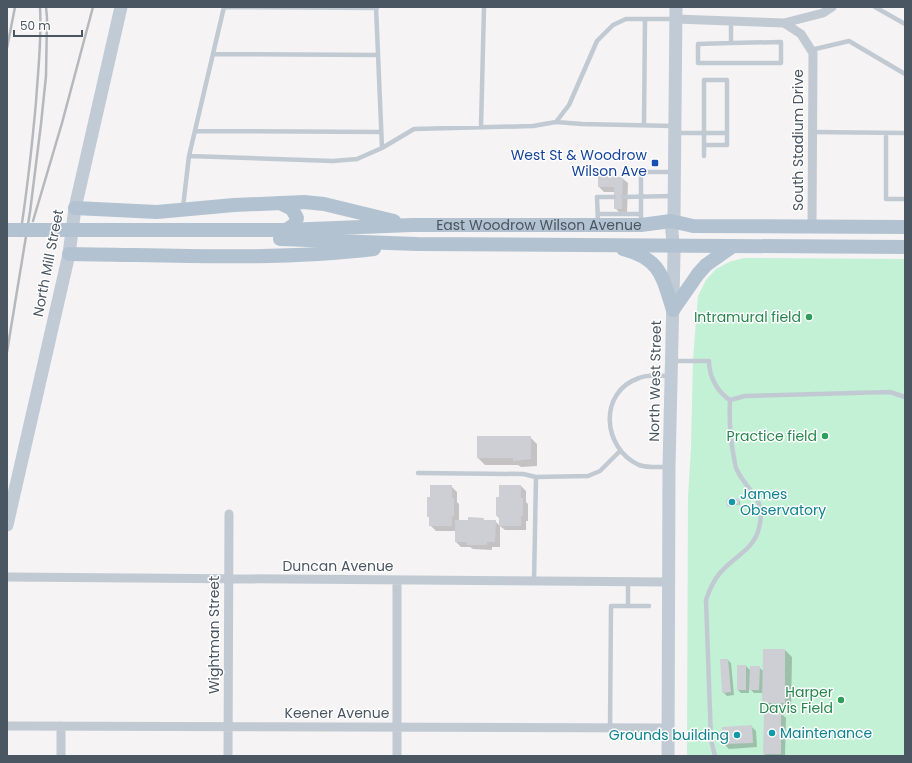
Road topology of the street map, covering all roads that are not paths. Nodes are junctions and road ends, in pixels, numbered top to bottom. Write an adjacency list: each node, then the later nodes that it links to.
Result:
1 (121, 7): 39 (street, North Mill Street)
2 (224, 7): 6 (lane); 14 (lane)
3 (484, 7): 19 (lane)
4 (832, 7): 10 (street)
5 (875, 7): 11 (lane)
6 (376, 8): 15 (lane)
7 (676, 13): 8 (lane); 9 (street); 20 (street, North West Street)
8 (645, 19): 17 (lane); 18 (lane)
9 (731, 21): 10 (street); 12 (lane)
10 (784, 23): 13 (street)
11 (905, 24)
12 (731, 43): 12 (lane)
13 (812, 52): 16 (lane); 23 (street, South Stadium Drive)
14 (213, 54): 15 (lane); 21 (lane)
15 (378, 55): 22 (lane)
16 (905, 74)
17 (556, 122): 18 (lane); 19 (lane)
18 (644, 125): 20 (lane)
19 (481, 127): 29 (lane)
20 (674, 129): 24 (lane); 32 (street, North West Street)
21 (195, 131): 22 (lane); 30 (lane)
22 (381, 132): 29 (lane)
23 (812, 132): 26 (lane); 45 (street, South Stadium Drive)
24 (705, 133): 25 (lane); 25 (lane); 28 (lane)
25 (727, 133): 28 (lane)
26 (886, 133): 27 (lane); 37 (lane)
27 (905, 133)
28 (704, 145): 31 (lane)
29 (382, 148): 30 (lane)
30 (190, 156): 40 (lane)
31 (704, 156)
32 (674, 172): 33 (lane); 34 (street, North West Street)
33 (641, 196): 34 (lane); 36 (lane); 42 (lane)
34 (674, 196): 43 (street, North West Street)
35 (614, 197): 41 (lane)
36 (622, 197)
37 (905, 199)
38 (280, 203): 40 (main road); 44 (main road); 48 (main road)
39 (75, 208): 40 (main road); 56 (street, North Mill Street)
40 (183, 209)
41 (598, 220): 42 (main road, East Woodrow Wilson Avenue); 44 (main road, East Woodrow Wilson Avenue)
42 (641, 220): 43 (main road, East Woodrow Wilson Avenue)
43 (671, 221): 45 (main road, East Woodrow Wilson Avenue); 53 (street, North West Street)
44 (412, 225): 48 (main road, East Woodrow Wilson Avenue)
45 (812, 227): 46 (main road, East Woodrow Wilson Avenue)
46 (905, 227)
47 (7, 230): 49 (main road, bridge)
48 (286, 230): 49 (main road, East Woodrow Wilson Avenue)
49 (172, 234): 50 (main road); 51 (main road, East Woodrow Wilson Avenue)
50 (7, 238)
51 (417, 244): 52 (main road, East Woodrow Wilson Avenue); 56 (main road)
52 (605, 245): 53 (main road, East Woodrow Wilson Avenue); 57 (main road)
53 (674, 245): 54 (main road, East Woodrow Wilson Avenue); 57 (street, North West Street)
54 (733, 246): 55 (main road, East Woodrow Wilson Avenue); 57 (main road)
55 (905, 247)
56 (69, 254): 67 (street, North Mill Street)
57 (673, 310): 58 (street, North West Street)
58 (672, 360): 59 (street, North West Street); 61 (lane)
59 (671, 376): 62 (lane); 63 (street, North West Street)
60 (905, 397): 61 (lane)
61 (730, 400): 86 (lane)
62 (620, 451): 63 (lane); 65 (lane)
63 (669, 467): 73 (street, North West Street)
64 (418, 473): 65 (lane)
65 (536, 477): 71 (lane)
66 (229, 514): 69 (street, Wightman Street)
67 (7, 525)
68 (7, 577): 69 (street, Duncan Avenue)
69 (229, 579): 70 (street, Duncan Avenue); 78 (street, Wightman Street)
70 (397, 581): 71 (street, Duncan Avenue); 79 (street)
71 (534, 582): 72 (street, Duncan Avenue)
72 (628, 582): 73 (street, Duncan Avenue); 74 (lane)
73 (669, 582): 81 (street, North West Street)
74 (628, 606): 75 (lane); 80 (lane)
75 (649, 606)
76 (7, 726): 77 (street, Keener Avenue)
77 (61, 726): 78 (street, Keener Avenue); 82 (street)
78 (228, 727): 79 (street, Keener Avenue); 83 (street, Wightman Street)
79 (397, 727): 80 (street, Keener Avenue); 84 (street)
80 (610, 728): 81 (street, Keener Avenue)
81 (668, 728): 85 (street, North West Street)
82 (61, 756)
83 (228, 756)
84 (397, 756)
85 (668, 756)
86 (715, 756)

